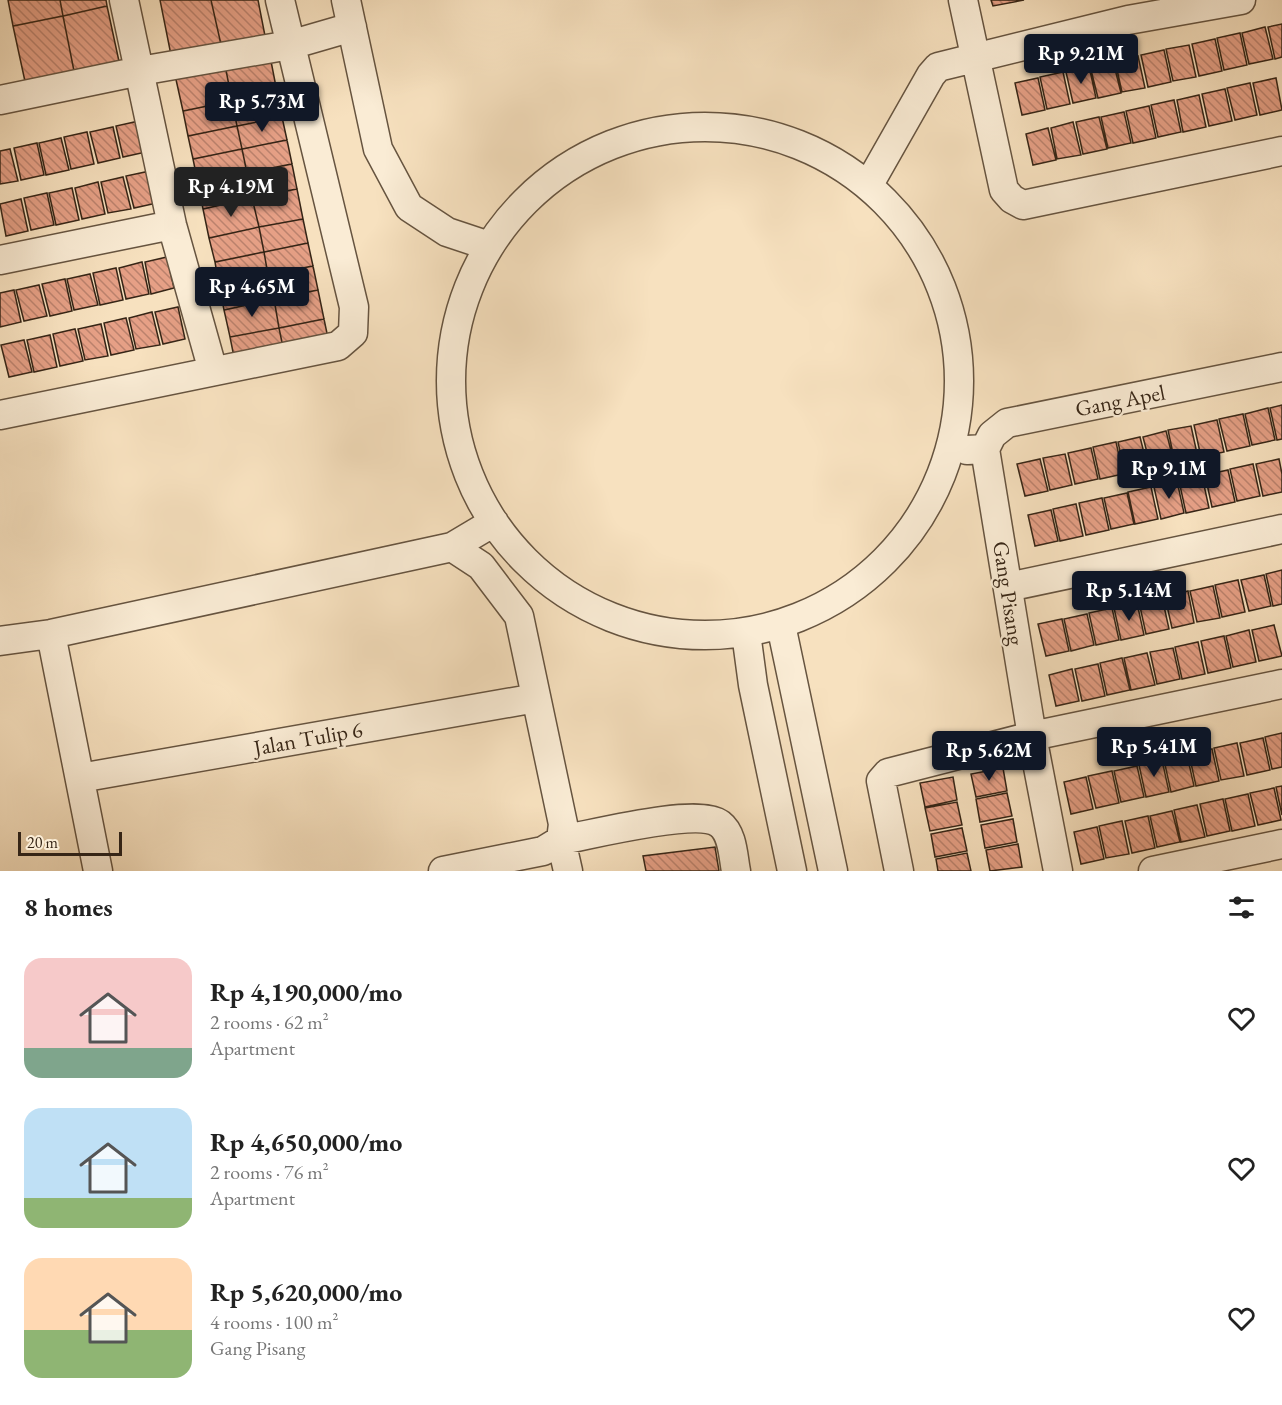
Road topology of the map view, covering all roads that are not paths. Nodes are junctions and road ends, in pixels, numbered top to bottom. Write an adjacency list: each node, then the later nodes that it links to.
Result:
1 (124, 0): 10 (street)
2 (280, 0): 8 (street)
3 (346, 0): 7 (street)
4 (963, 0): 9 (street)
5 (1241, 0): 6 (street)
6 (1126, 10): 9 (street)
7 (352, 27): 8 (street); 15 (street)
8 (290, 45): 10 (street); 18 (street)
9 (976, 57): 12 (street); 13 (street)
10 (140, 71): 11 (street); 14 (street)
11 (0, 100)
12 (1282, 151)
13 (868, 186): 15 (street); 20 (street)
14 (171, 225): 16 (street); 18 (street)
15 (489, 246): 21 (street)
16 (0, 260)
17 (1282, 367): 20 (street, Gang Apel)
18 (213, 371): 19 (street)
19 (0, 415)
20 (968, 450): 24 (street, Gang Pisang); 25 (street)
21 (494, 522): 23 (street); 26 (street)
22 (1282, 529): 24 (street)
23 (452, 547): 27 (street); 30 (street)
24 (1008, 587): 31 (street, Gang Pisang)
25 (781, 625): 26 (street); 40 (street)
26 (746, 633): 39 (street)
27 (51, 634): 28 (street); 32 (street)
28 (0, 641)
29 (1282, 684): 31 (street)
30 (536, 698): 32 (street, Jalan Tulip 6); 33 (street)
31 (1032, 736): 41 (street); 42 (street, Gang Pisang)
32 (80, 778): 35 (street)
33 (561, 840): 36 (street); 37 (street); 38 (street)
34 (1282, 844): 43 (street)
35 (98, 871)
36 (443, 871)
37 (568, 871)
38 (736, 871)
39 (792, 871)
40 (833, 871)
41 (899, 871)
42 (1058, 871)
43 (1153, 871)

